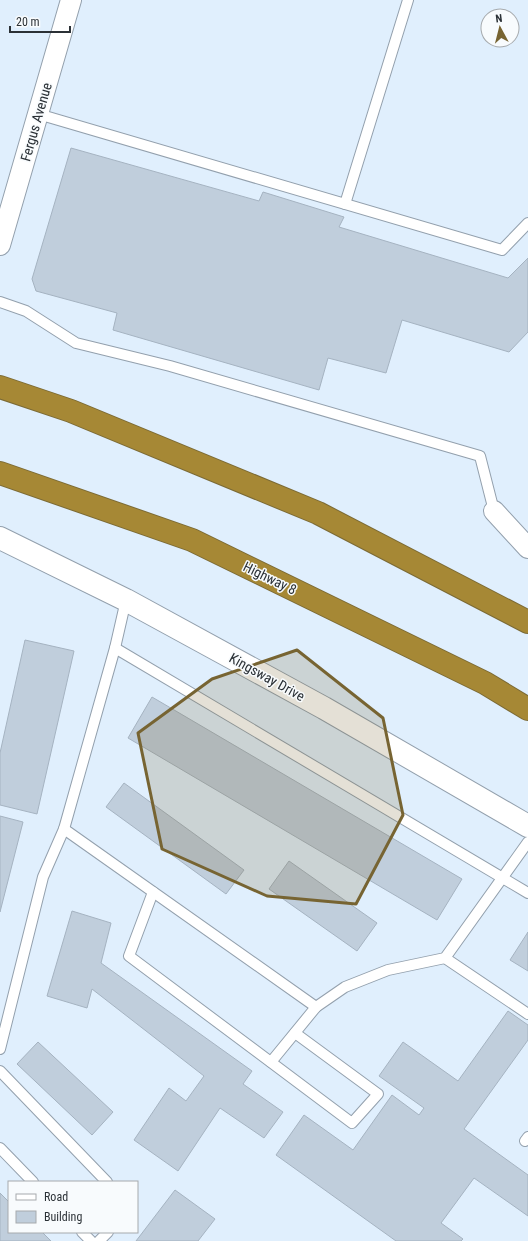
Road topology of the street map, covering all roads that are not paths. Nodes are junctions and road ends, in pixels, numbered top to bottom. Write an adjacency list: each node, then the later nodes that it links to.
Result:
1 (71, 0): 3 (street, Fergus Avenue)
2 (408, 0): 4 (lane)
3 (38, 114): 4 (lane); 6 (street, Fergus Avenue)
4 (344, 204): 5 (lane)
5 (528, 223)
6 (0, 245)
7 (0, 302): 10 (lane)
8 (0, 388): 14 (highway)
9 (0, 473): 16 (highway, Highway 8)
10 (494, 511): 12 (street)
11 (0, 538): 13 (street, Kingsway Drive)
12 (528, 548)
13 (126, 600): 15 (lane); 17 (street, Kingsway Drive)
14 (528, 622)
15 (115, 648): 18 (lane); 20 (lane)
16 (528, 709)
17 (528, 826)
18 (64, 829): 21 (lane); 27 (lane)
19 (528, 842): 20 (lane)
20 (502, 878): 22 (lane); 23 (lane)
21 (153, 892): 24 (lane); 28 (lane)
22 (528, 893)
23 (445, 958): 24 (lane); 25 (lane)
24 (316, 1006): 26 (lane)
25 (528, 1014)
26 (295, 1033): 28 (lane); 28 (lane)
27 (0, 1049)
28 (271, 1062)
29 (0, 1071): 32 (lane)
30 (0, 1148): 31 (lane)
31 (32, 1181)
32 (105, 1181)
33 (83, 1233): 35 (lane)
34 (107, 1233): 36 (lane)
35 (91, 1241)
36 (99, 1241)

